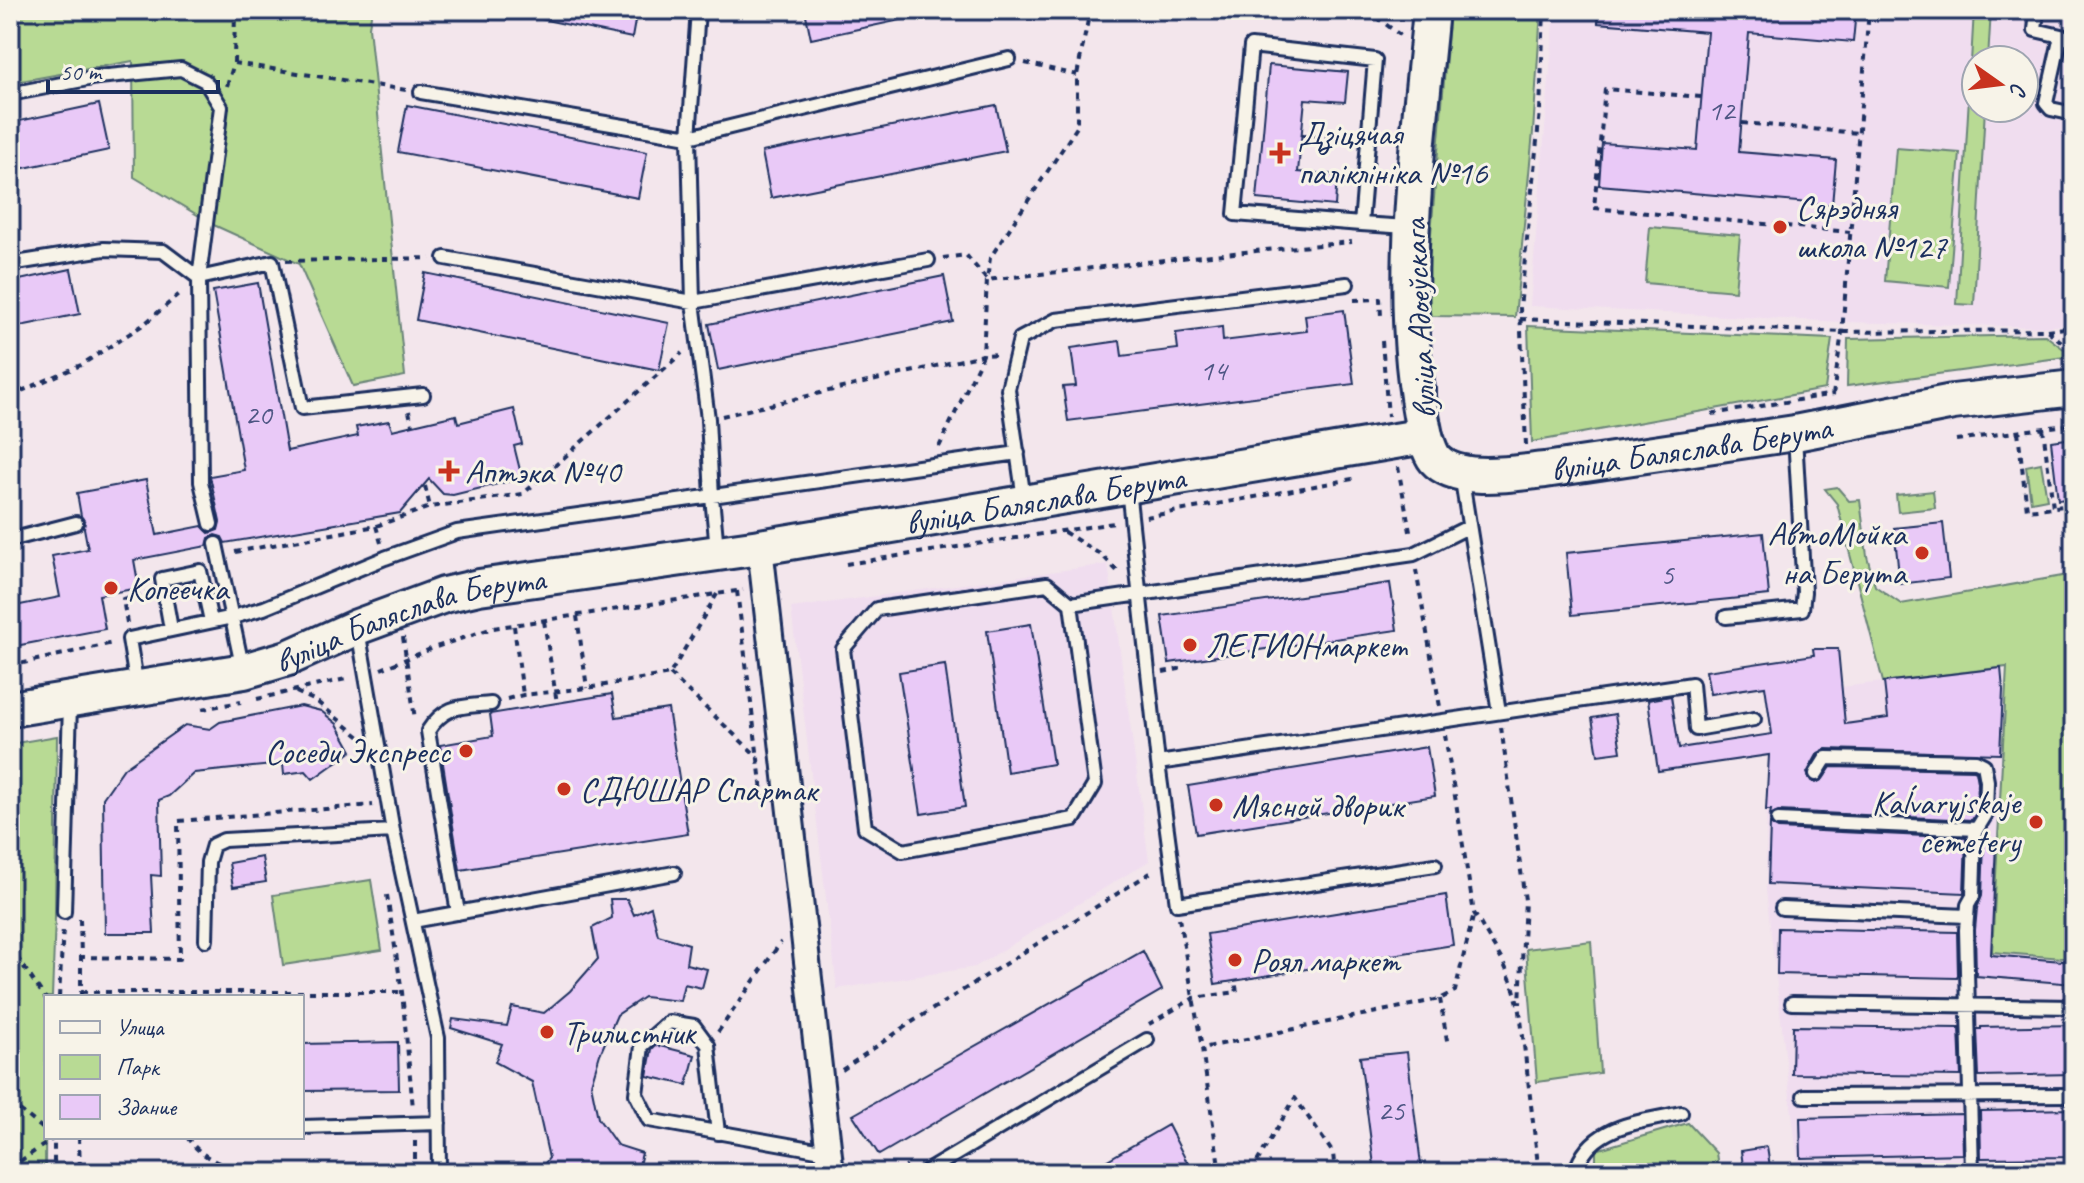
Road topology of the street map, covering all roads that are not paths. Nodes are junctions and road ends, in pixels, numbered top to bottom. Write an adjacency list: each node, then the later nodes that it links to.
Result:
1 (698, 10): 9 (lane)
2 (1431, 10): 11 (street, вуліца Адоеўскага)
3 (2037, 10): 4 (lane)
4 (2067, 37): 8 (lane)
5 (1009, 59): 9 (lane)
6 (421, 92): 9 (lane)
7 (10, 94): 15 (lane)
8 (2074, 114)
9 (689, 137): 17 (lane)
10 (1361, 224): 10 (lane); 11 (lane)
11 (1411, 227): 21 (street, вуліца Адоеўскага)
12 (445, 258): 17 (lane)
13 (928, 260): 17 (lane)
14 (10, 264): 15 (lane)
15 (199, 278): 19 (lane); 28 (lane)
16 (1347, 284): 22 (lane)
17 (693, 302): 25 (lane)
18 (2074, 388): 20 (street, вуліца Баляслава Берута)
19 (423, 395)
20 (1795, 433): 23 (street, вуліца Баляслава Берута); 37 (lane)
21 (1425, 436): 23 (street); 24 (street, вуліца Баляслава Берута)
22 (1018, 453): 25 (lane); 26 (lane)
23 (1461, 474): 29 (lane)
24 (1127, 485): 26 (street, вуліца Баляслава Берута); 34 (lane)
25 (712, 497): 33 (lane); 36 (lane)
26 (1024, 503): 31 (street, вуліца Баляслава Берута)
27 (76, 523): 30 (lane)
28 (211, 524)
29 (1468, 527): 34 (lane); 46 (lane)
30 (10, 540)
31 (760, 547): 33 (street, вуліца Баляслава Берута); 72 (street)
32 (217, 550): 36 (lane)
33 (718, 553): 39 (street, вуліца Баляслава Берута)
34 (1140, 594): 35 (lane); 48 (lane)
35 (1071, 604): 35 (lane)
36 (233, 617): 38 (lane); 41 (lane)
37 (1726, 617)
38 (211, 621): 40 (lane); 40 (lane)
39 (357, 627): 41 (street, вуліца Баляслава Берута); 52 (lane)
40 (171, 629): 42 (lane)
41 (244, 671): 42 (street, вуліца Баляслава Берута)
42 (138, 689): 43 (street, вуліца Баляслава Берута)
43 (70, 700): 45 (street, вуліца Баляслава Берута); 56 (lane)
44 (491, 704): 57 (lane)
45 (10, 709)
46 (1499, 712): 47 (lane); 48 (lane)
47 (1754, 719)
48 (1158, 763): 53 (lane)
49 (1816, 774): 51 (lane)
50 (1778, 820): 51 (lane)
51 (1977, 829): 58 (lane)
52 (393, 831): 59 (lane); 60 (lane)
53 (1435, 865)
54 (674, 873): 57 (lane)
55 (1782, 908): 58 (lane)
56 (64, 912)
57 (458, 913): 59 (lane)
58 (1967, 916): 62 (lane)
59 (413, 921): 69 (lane)
60 (206, 940)
61 (1792, 1003): 62 (lane)
62 (1968, 1006): 63 (lane); 65 (lane)
63 (2074, 1007)
64 (1147, 1040): 74 (lane)
65 (1970, 1095): 66 (lane); 67 (lane); 76 (lane)
66 (2074, 1095)
67 (1804, 1096)
68 (1681, 1113): 75 (lane)
69 (439, 1123): 70 (lane); 73 (lane)
70 (304, 1127)
71 (718, 1133): 71 (lane); 72 (lane)
72 (830, 1162)
73 (439, 1173)
74 (924, 1173)
75 (1575, 1173)
76 (1972, 1173)

